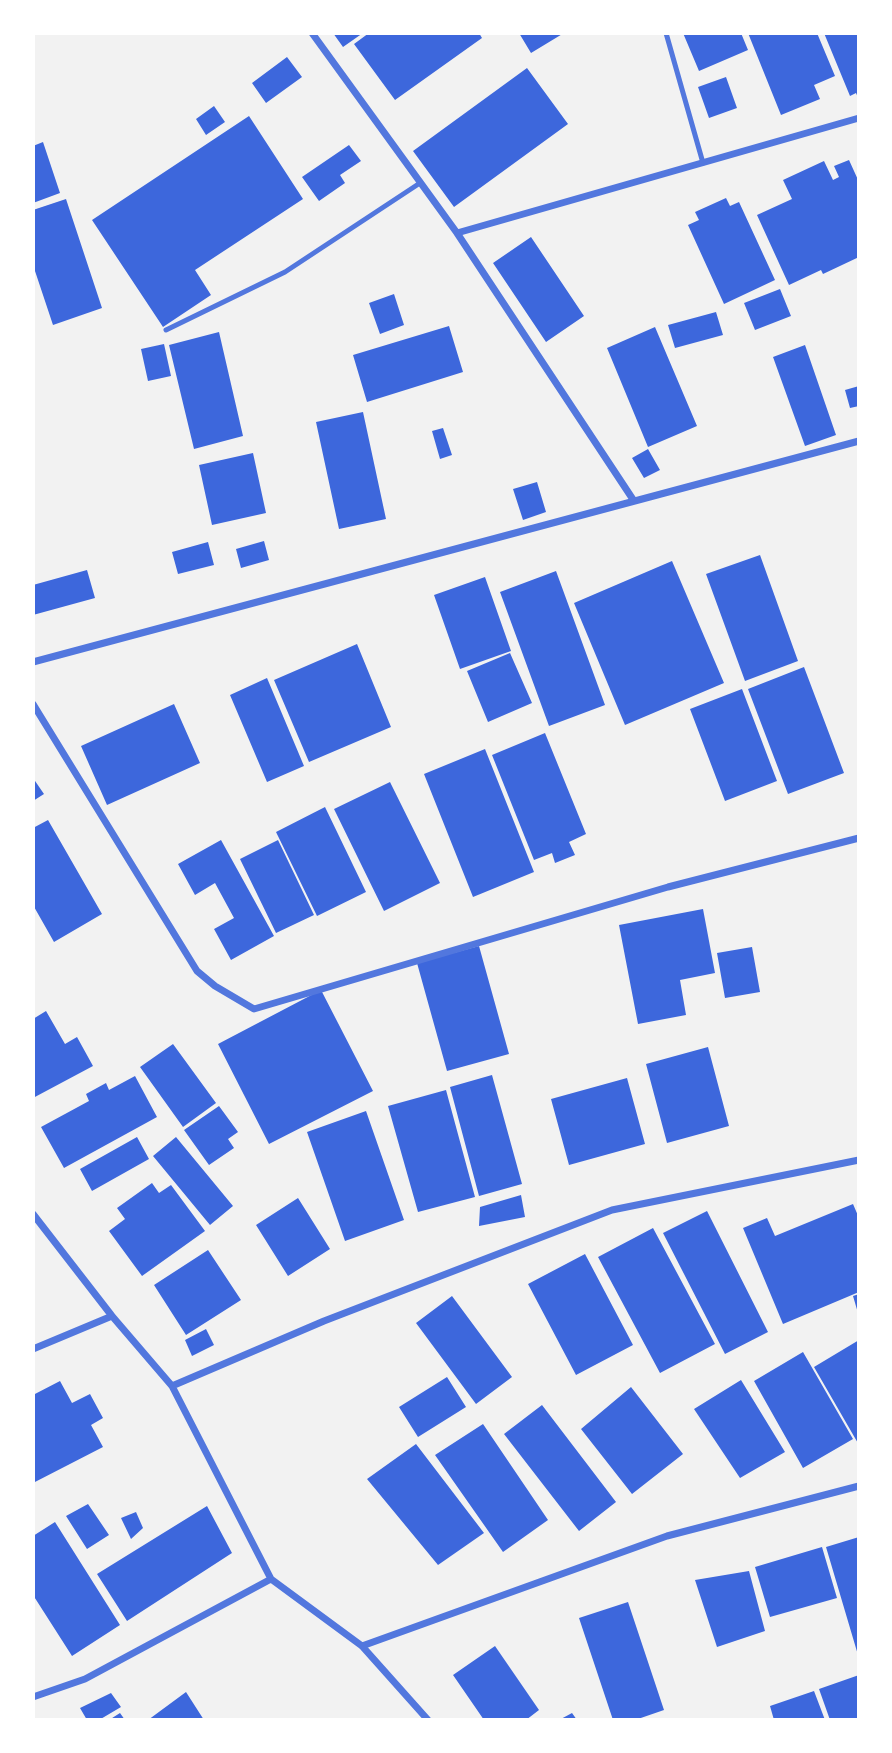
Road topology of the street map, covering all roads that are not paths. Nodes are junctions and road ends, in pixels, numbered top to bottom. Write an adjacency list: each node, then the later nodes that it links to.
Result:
1 (312, 33): 5 (street)
2 (666, 33): 4 (lane)
3 (859, 118): 4 (street)
4 (703, 163): 6 (street)
5 (420, 183): 6 (street); 7 (lane)
6 (457, 233): 9 (street)
7 (166, 330)
8 (859, 441): 9 (street)
9 (634, 501): 10 (street)
10 (33, 662)
11 (33, 704): 12 (street)
12 (859, 838)
13 (859, 1160): 17 (street)
14 (33, 1213): 15 (street)
15 (112, 1316): 16 (street); 17 (street)
16 (33, 1349)
17 (173, 1386): 19 (street)
18 (859, 1486): 20 (street)
19 (271, 1579): 20 (street); 21 (street)
20 (362, 1646): 22 (street)
21 (33, 1697)
22 (428, 1720)

